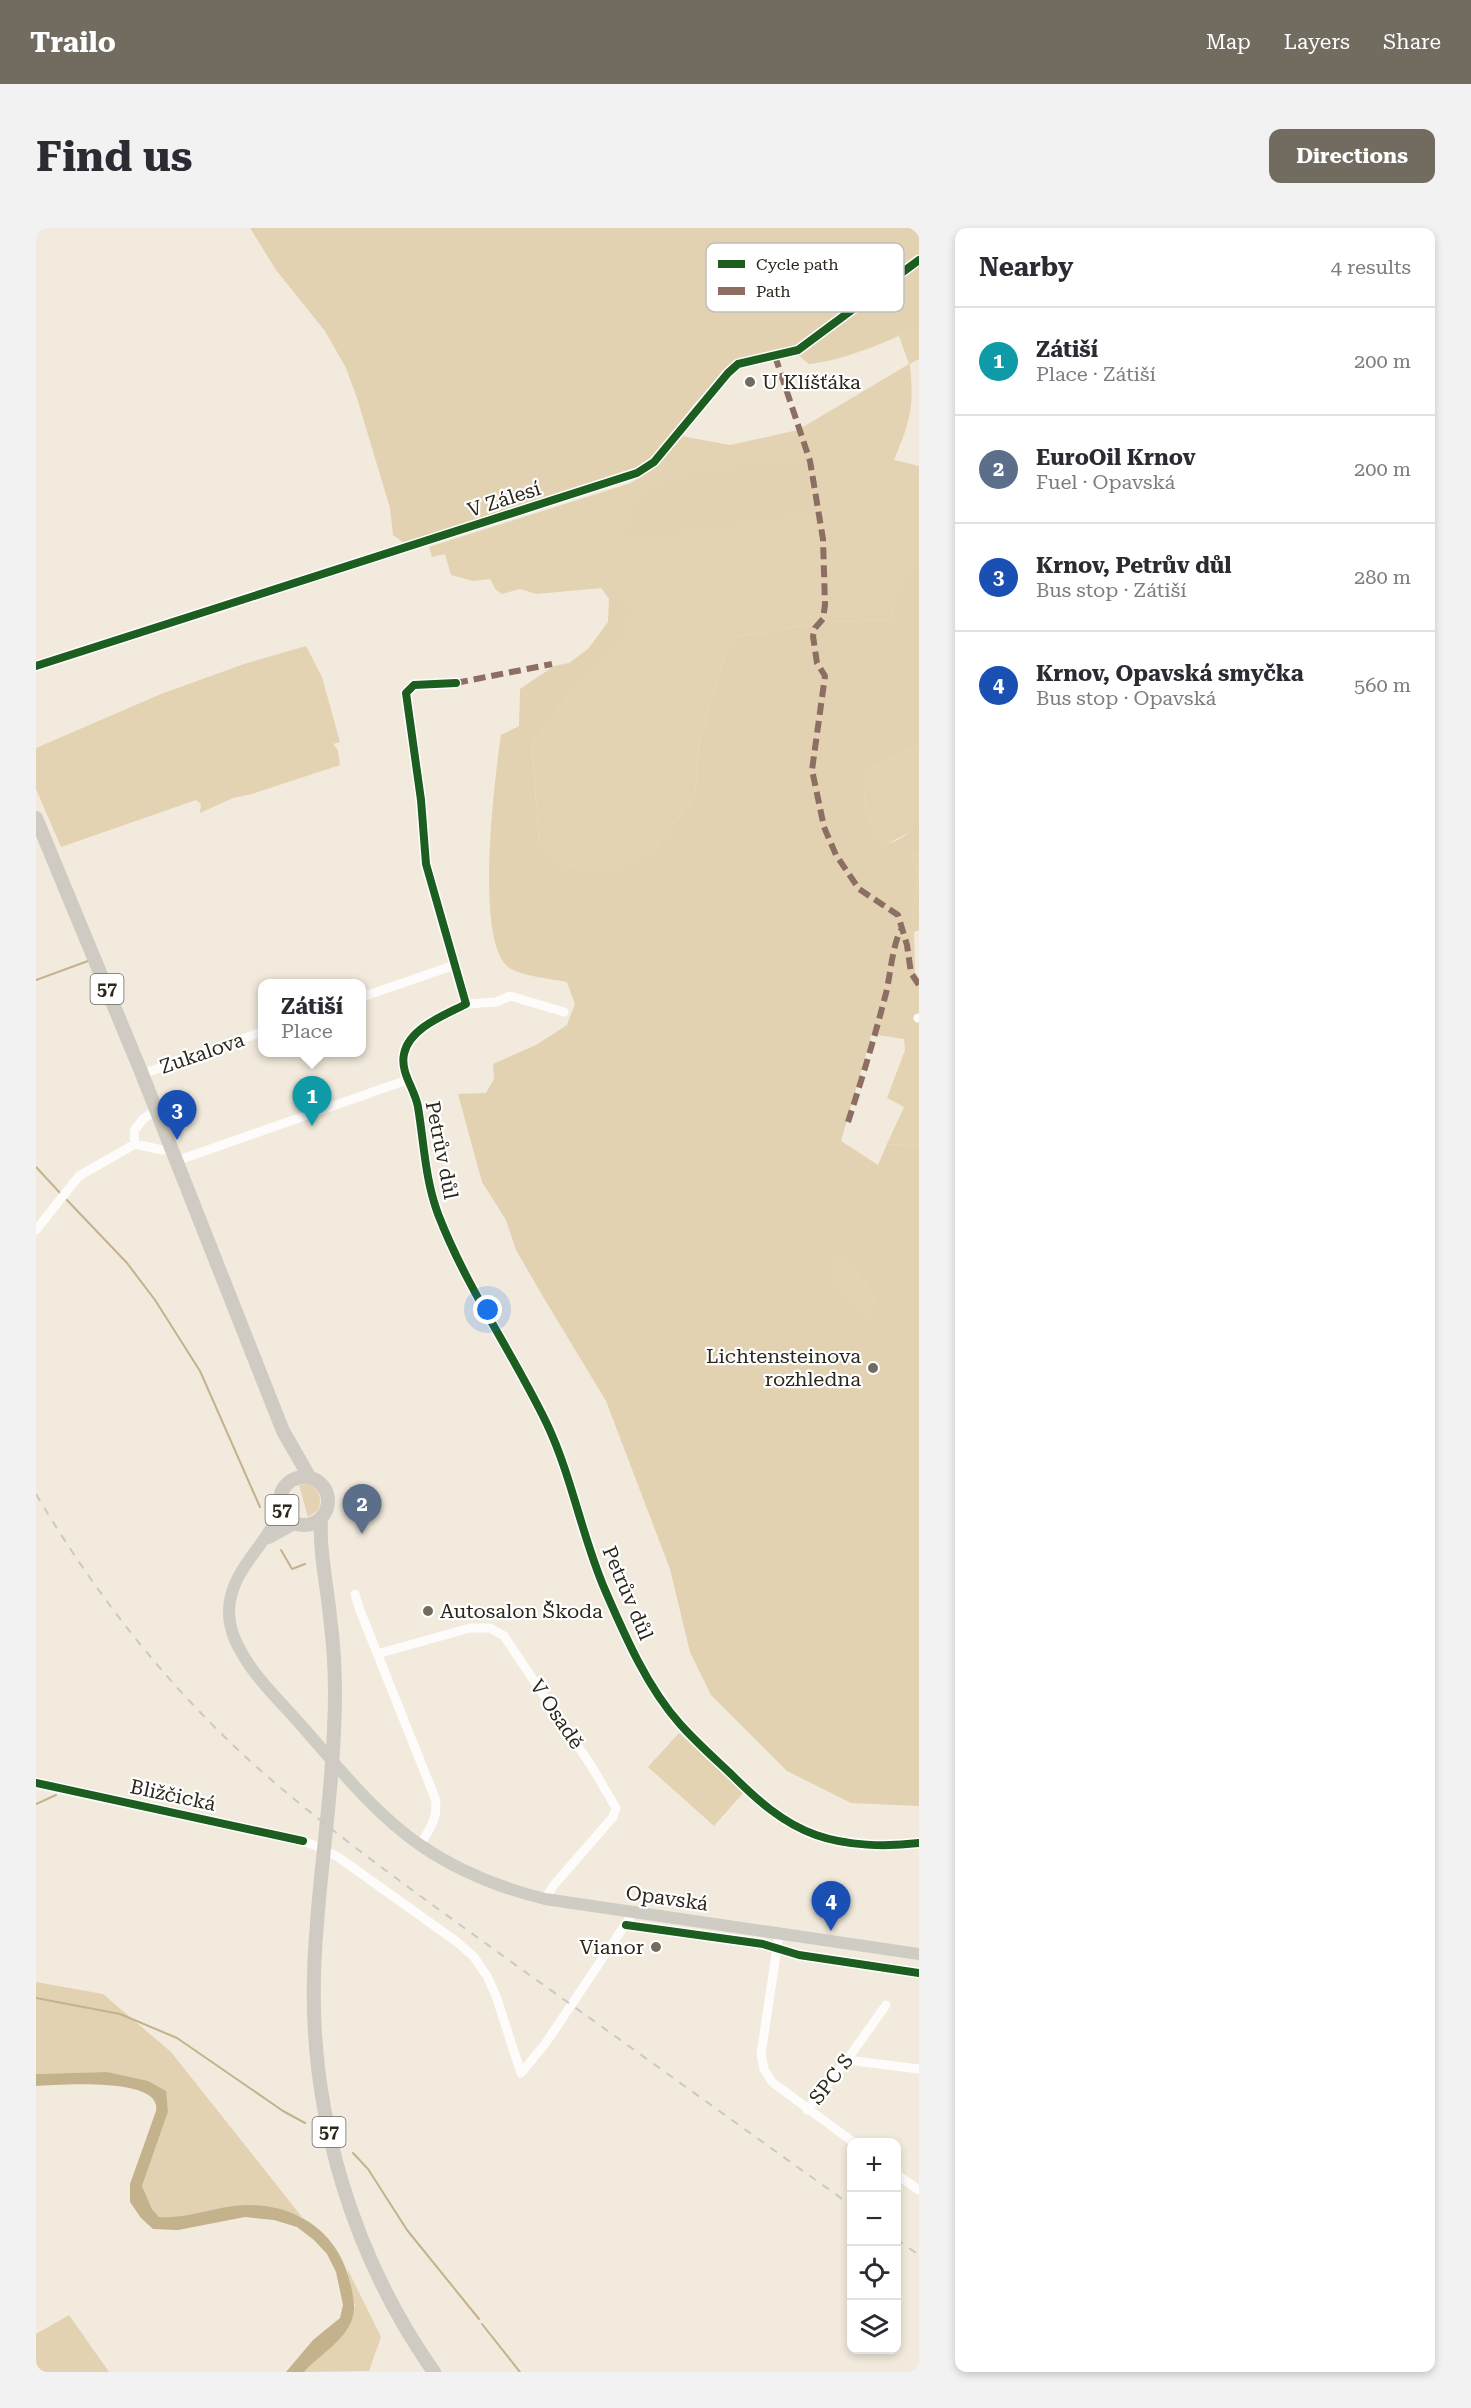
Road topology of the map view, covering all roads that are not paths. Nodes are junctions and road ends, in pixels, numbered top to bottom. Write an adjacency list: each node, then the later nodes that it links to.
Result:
1 (919, 260): 2 (street, V Zálesí)
2 (904, 271)
3 (849, 312): 4 (street, V Zálesí)
4 (36, 666)
5 (456, 683): 7 (street)
6 (36, 818): 12 (main road, 57)
7 (455, 965): 8 (street); 9 (street)
8 (366, 997)
9 (466, 1004): 10 (street); 13 (street, Petrův důl)
10 (564, 1012)
11 (258, 1033): 12 (street, Zukalova)
12 (142, 1074): 14 (main road, 57)
13 (407, 1080): 17 (street); 30 (street, Petrův důl)
14 (156, 1110): 15 (street); 16 (main road, 57)
15 (135, 1144): 16 (street); 18 (street)
16 (171, 1148): 17 (main road, 57)
17 (176, 1161): 19 (main road, 57)
18 (36, 1230)
19 (283, 1431): 20 (main road, 57); 21 (main road, 57)
20 (310, 1478): 21 (main road, 57); 23 (main road, 57)
21 (290, 1481): 22 (main road, 57)
22 (282, 1508): 24 (main road, 57); 25 (main road, Opavská)
23 (321, 1518): 24 (main road, 57); 26 (main road, 57)
24 (298, 1524): 25 (main road); 26 (main road, 57)
25 (264, 1543): 31 (main road, Opavská)
26 (322, 1564): 43 (main road, 57)
27 (355, 1594): 28 (street)
28 (377, 1654): 31 (street); 32 (street, V Osadě)
29 (36, 1783): 33 (street, Bližčická)
30 (919, 1843)
31 (420, 1845): 32 (main road, Opavská)
32 (545, 1899): 33 (main road, Opavská)
33 (633, 1913): 34 (main road, Opavská)
34 (778, 1935): 35 (main road, Opavská); 39 (street, SPC S)
35 (919, 1954)
36 (886, 2005): 37 (street, SPC S)
37 (847, 2060): 38 (street); 39 (street, SPC S)
38 (919, 2069)
39 (807, 2110): 40 (street)
40 (847, 2138)
41 (901, 2177): 42 (street)
42 (919, 2190)
43 (434, 2372)

